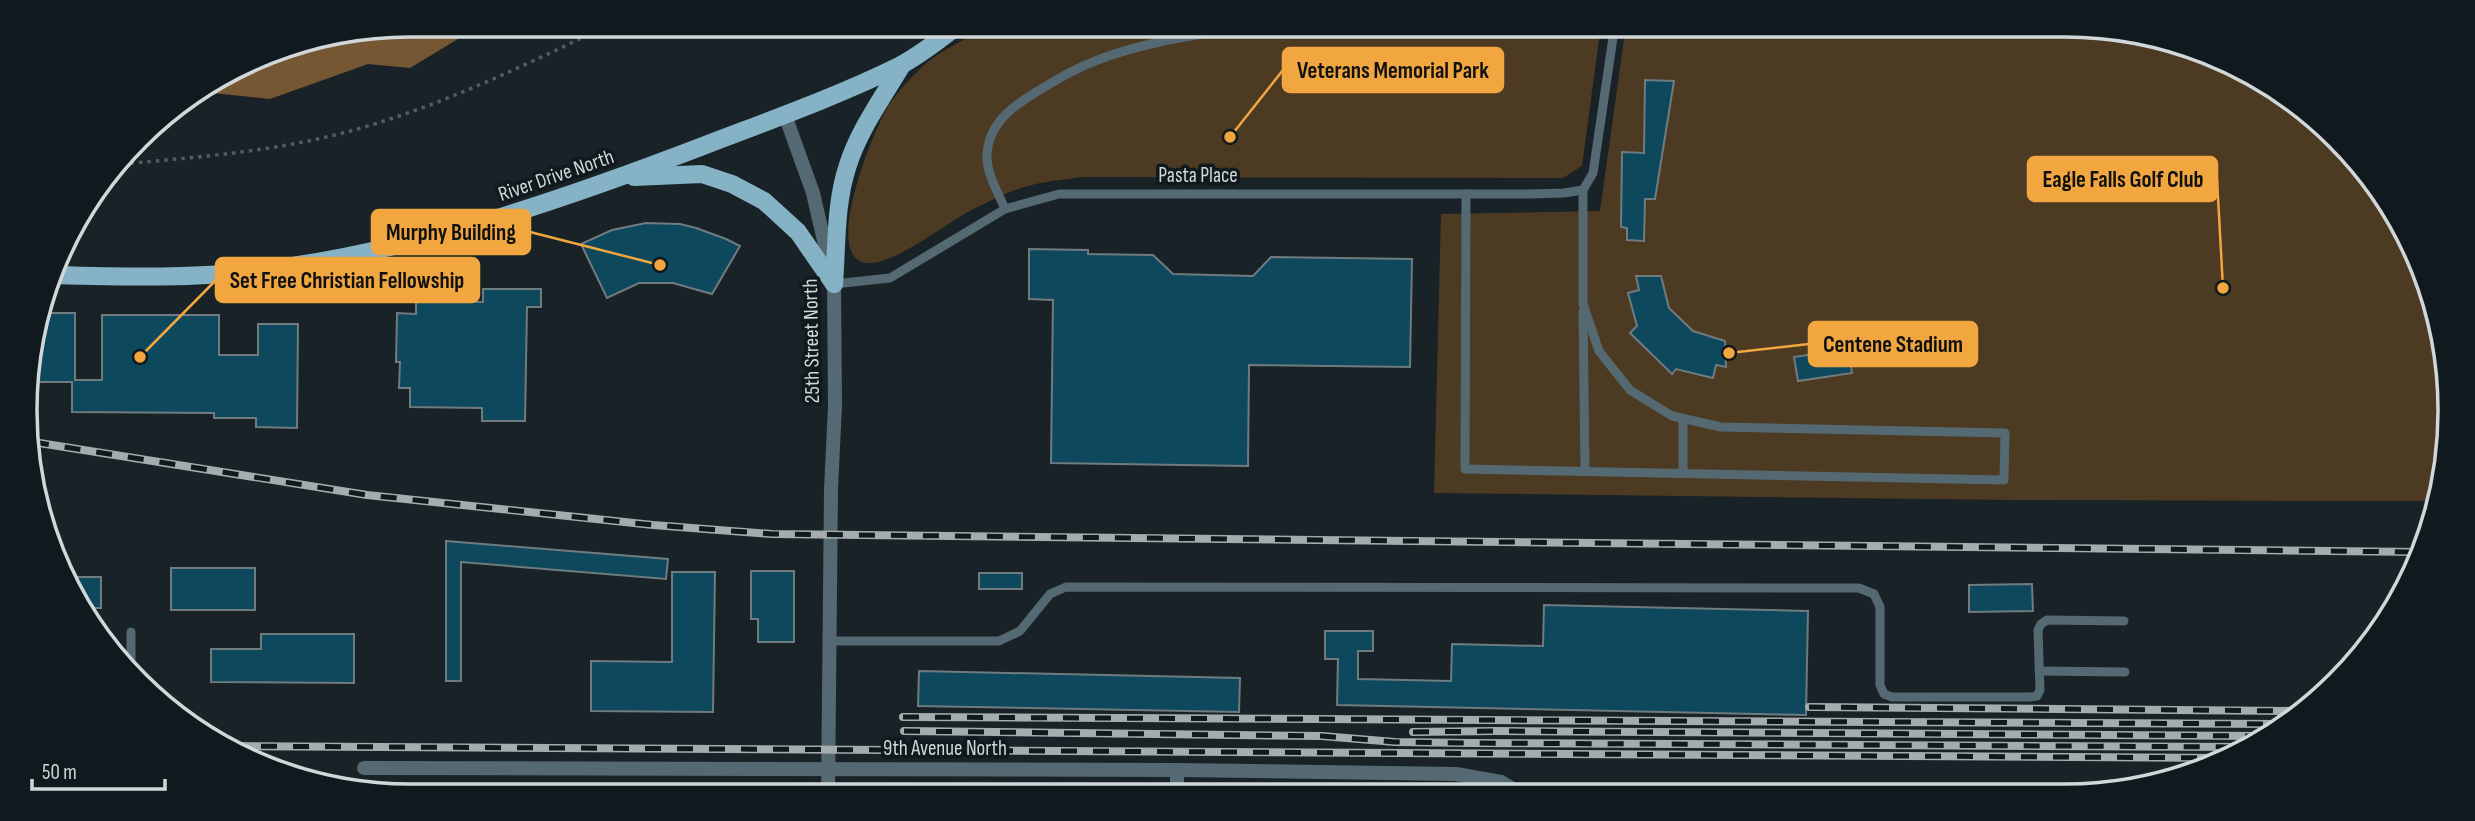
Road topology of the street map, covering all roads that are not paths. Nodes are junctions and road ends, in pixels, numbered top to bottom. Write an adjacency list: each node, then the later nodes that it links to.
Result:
1 (942, 37): 4 (main road, River Drive North)
2 (1189, 37): 9 (lane)
3 (1613, 37): 7 (lane)
4 (902, 65): 5 (main road, River Drive North); 11 (main road)
5 (785, 115): 6 (main road, River Drive North); 11 (street, 25th Street North)
6 (619, 178): 10 (main road, River Drive North); 11 (main road)
7 (1583, 190): 8 (lane, Pasta Place); 12 (lane)
8 (1466, 194): 9 (lane, Pasta Place); 14 (lane)
9 (1005, 209): 11 (lane, Pasta Place)
10 (62, 275)
11 (834, 284): 18 (street, 25th Street North)
12 (1583, 304): 13 (lane); 14 (lane)
13 (1683, 419): 15 (lane); 15 (lane)
14 (1584, 471): 15 (lane)
15 (1683, 473)
16 (2124, 621): 20 (lane)
17 (131, 632): 19 (lane)
18 (829, 640): 20 (lane); 23 (street)
19 (131, 659)
20 (2039, 671): 21 (lane)
21 (2125, 672)
22 (364, 768): 23 (street, 9th Avenue North)
23 (828, 769): 24 (street, 9th Avenue North); 25 (street)
24 (1177, 770): 26 (street); 27 (street, 9th Avenue North)
25 (828, 784)
26 (1177, 784)
27 (1504, 784)

